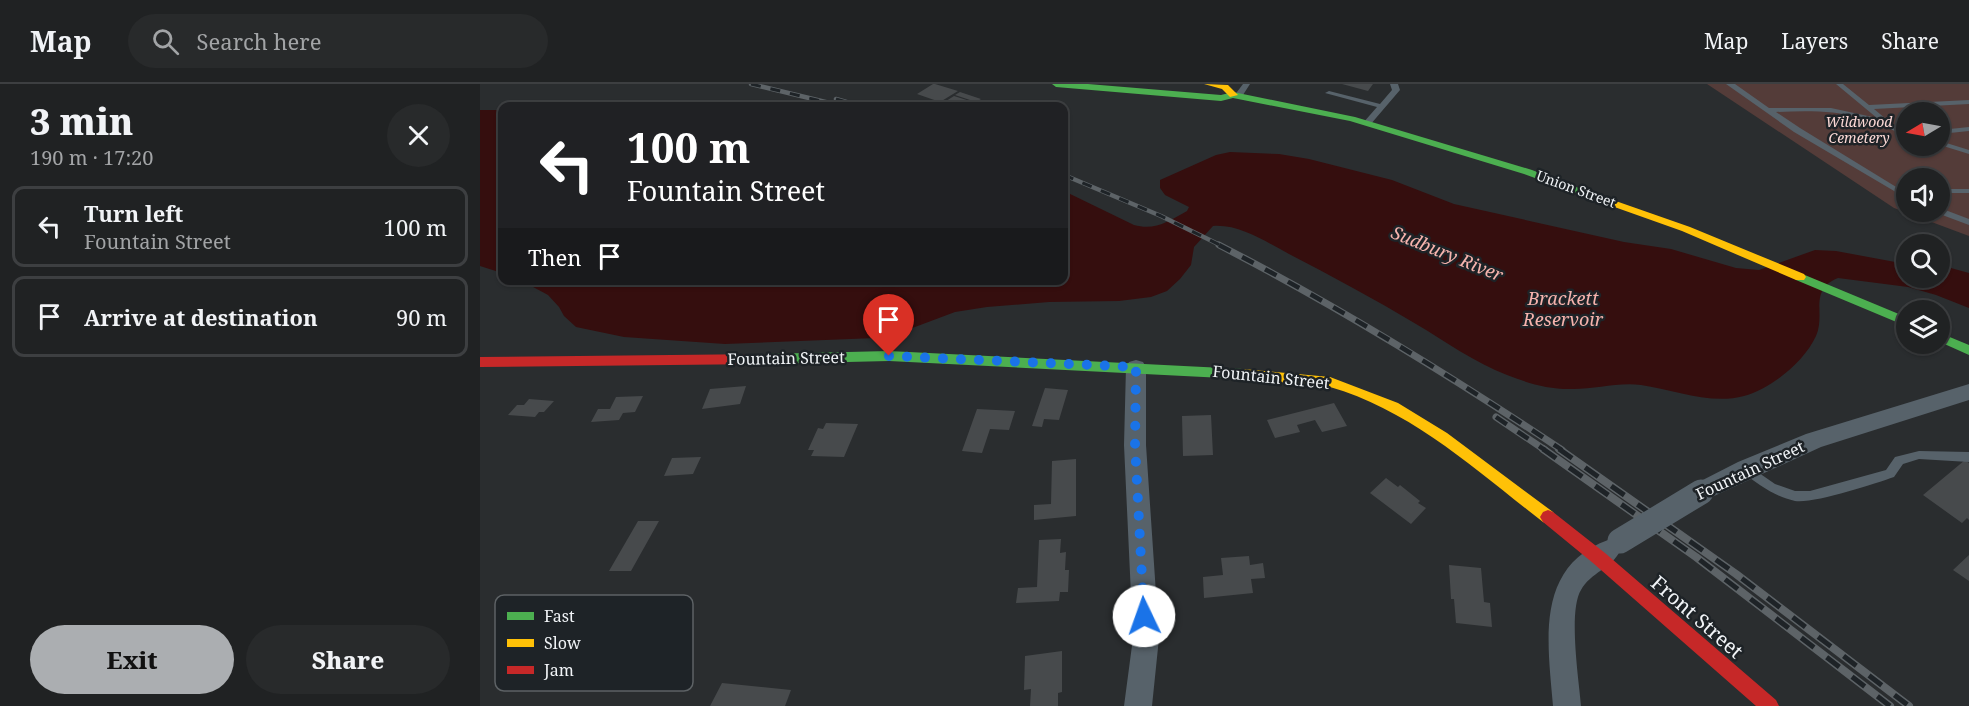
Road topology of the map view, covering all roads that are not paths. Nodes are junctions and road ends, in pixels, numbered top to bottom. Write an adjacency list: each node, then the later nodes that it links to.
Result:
1 (1056, 84): 8 (street)
2 (1209, 84): 8 (street)
3 (1247, 84): 8 (lane)
4 (1394, 84): 10 (lane)
5 (1730, 84): 12 (lane)
6 (1839, 84): 11 (lane)
7 (1329, 93): 10 (lane)
8 (1235, 96): 13 (street, Union Street)
9 (1969, 102): 11 (lane)
10 (1381, 106): 13 (lane)
11 (1869, 106): 14 (lane)
12 (1767, 111): 14 (lane); 20 (lane)
13 (1367, 123): 25 (street, Union Street)
14 (1888, 124): 15 (lane)
15 (1896, 128)
16 (1969, 129): 17 (lane)
17 (1950, 131)
18 (1950, 146): 19 (lane)
19 (1969, 152)
20 (1896, 187)
21 (1950, 191): 22 (lane)
22 (1969, 191)
23 (1950, 215): 24 (lane)
24 (1969, 222)
25 (1896, 318)
26 (1950, 341): 27 (street)
27 (1969, 350)
28 (480, 362): 29 (street, Fountain Street)
29 (1136, 367): 33 (street, Fountain Street); 34 (street)
30 (1969, 392): 32 (street, Fountain Street)
31 (1969, 457): 32 (lane)
32 (1746, 469): 33 (street, Fountain Street, bridge)
33 (1599, 558): 35 (street); 36 (street, Front Street)
34 (1137, 706)
35 (1567, 706)
36 (1770, 706)

